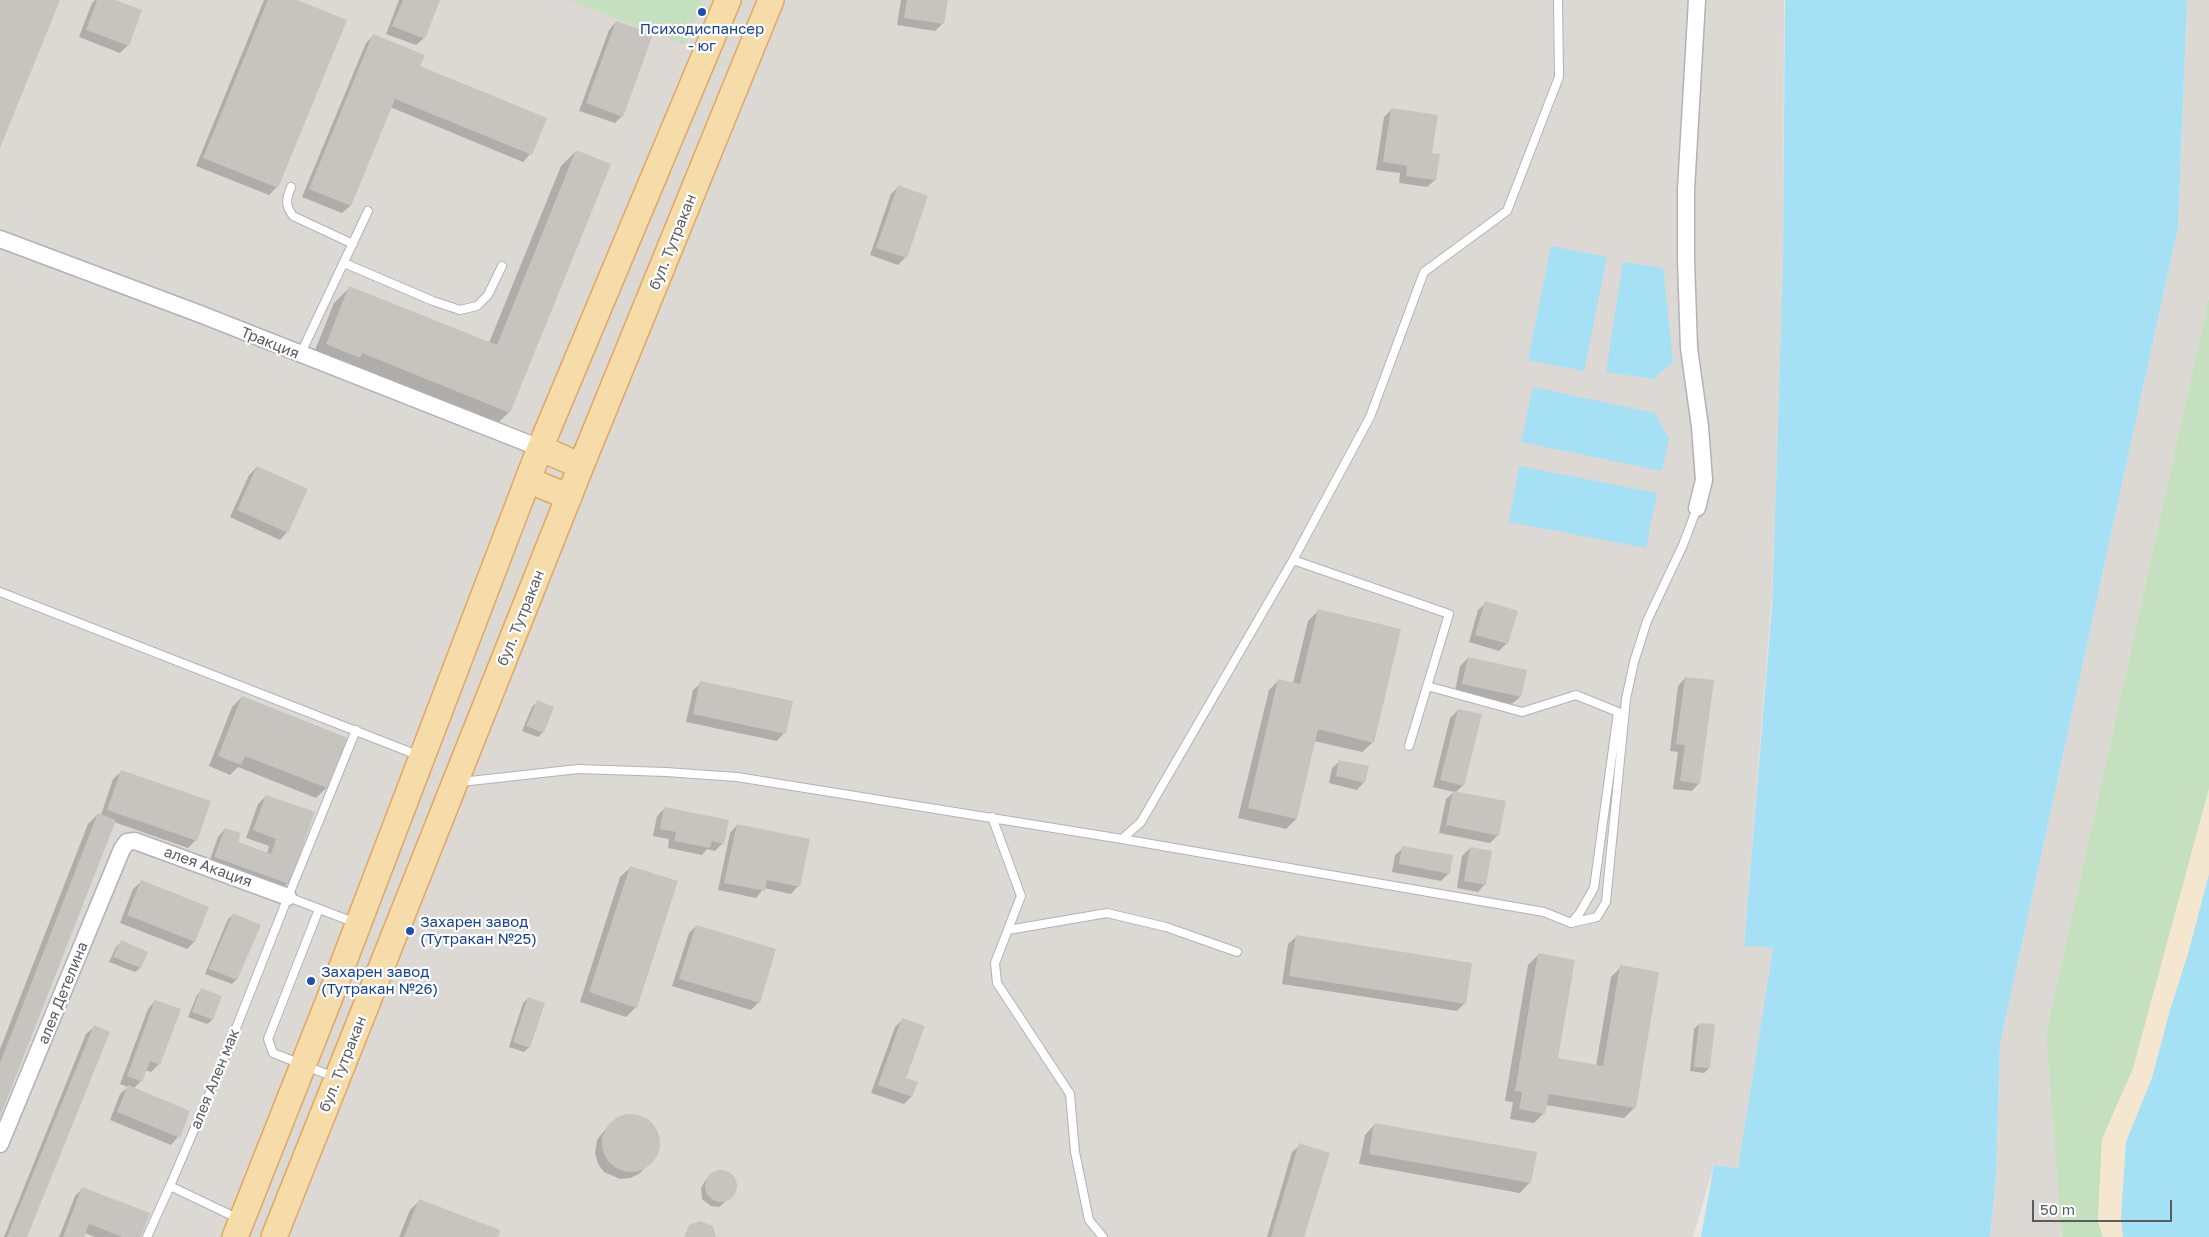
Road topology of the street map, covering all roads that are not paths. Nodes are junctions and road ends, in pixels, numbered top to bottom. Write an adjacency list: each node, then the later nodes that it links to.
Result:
1 (728, 0): 12 (main road)
2 (771, 0): 13 (main road, бул. Тутракан)
3 (1558, 0): 17 (lane)
4 (1697, 0): 16 (street)
5 (292, 187): 8 (lane)
6 (368, 210): 8 (lane)
7 (0, 239): 11 (street, Тракция)
8 (353, 244): 9 (lane)
9 (344, 263): 10 (lane); 11 (lane)
10 (502, 266)
11 (300, 355): 12 (street, Тракция)
12 (540, 448): 13 (main road); 14 (main road)
13 (581, 466): 15 (main road, бул. Тутракан)
14 (528, 480): 15 (main road); 22 (main road)
15 (569, 497): 23 (main road, бул. Тутракан)
16 (1697, 508): 29 (lane)
17 (1293, 560): 19 (lane); 25 (lane)
18 (0, 592): 20 (lane)
19 (1427, 686): 21 (lane); 29 (lane)
20 (356, 730): 22 (lane); 27 (lane, алея Ален мак)
21 (1409, 746)
22 (422, 756): 30 (main road)
23 (457, 782): 24 (lane); 34 (main road, бул. Тутракан)
24 (992, 817): 25 (lane); 31 (lane)
25 (1122, 839): 29 (lane)
26 (127, 842): 27 (street, алея Акация); 35 (street, алея Детелина)
27 (288, 897): 28 (lane); 36 (lane, алея Ален мак)
28 (319, 909): 30 (lane); 33 (lane)
29 (1571, 922)
30 (358, 923): 33 (main road)
31 (1008, 930): 32 (lane); 40 (lane)
32 (1236, 952)
33 (302, 1065): 34 (lane); 37 (main road)
34 (338, 1079): 38 (main road, бул. Тутракан)
35 (0, 1144)
36 (170, 1186): 37 (lane); 39 (lane, алея Ален мак)
37 (238, 1229)
38 (277, 1236)
39 (147, 1237)
40 (1103, 1237)

